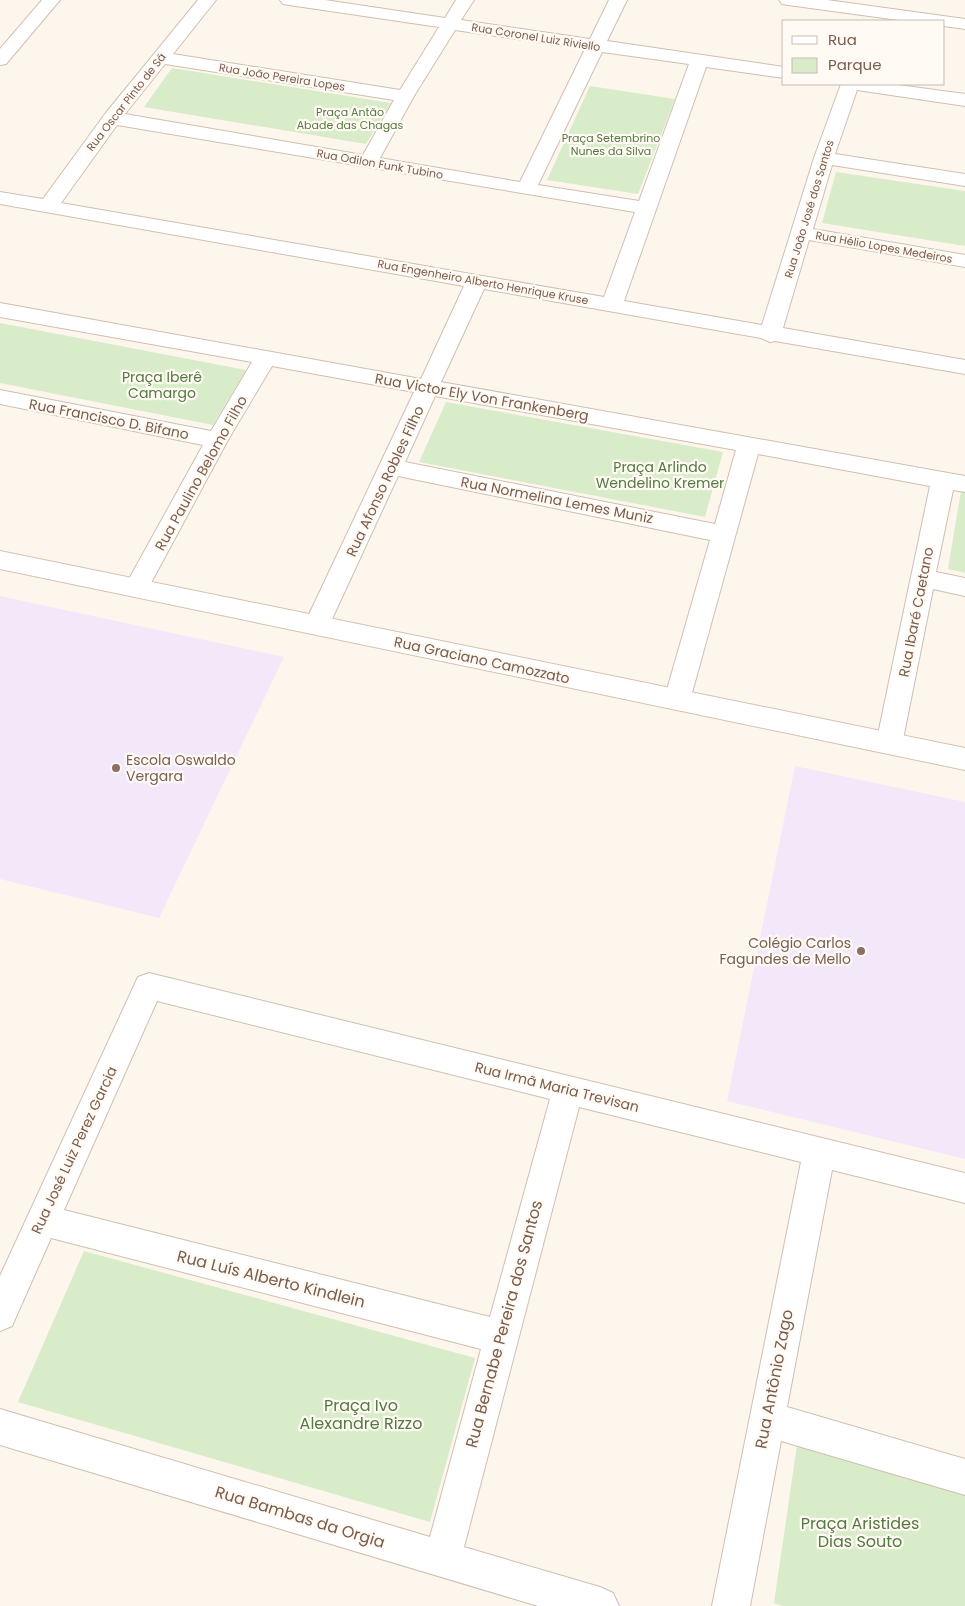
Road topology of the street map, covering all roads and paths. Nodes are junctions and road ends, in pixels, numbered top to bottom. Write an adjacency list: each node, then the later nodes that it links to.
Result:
1 (50, 0): 13 (street)
2 (207, 0): 12 (street, Rua Oscar Pinto de Sá)
3 (289, 0): 7 (street, Rua Coronel Luiz Riviello)
4 (465, 0): 9 (street)
5 (618, 0): 11 (street)
6 (788, 0): 8 (street)
7 (320, 2): 9 (street, Rua Coronel Luiz Riviello)
8 (875, 6): 10 (street)
9 (451, 24): 11 (street, Rua Coronel Luiz Riviello); 18 (street)
10 (965, 24)
11 (597, 46): 14 (street, Rua Coronel Luiz Riviello); 24 (street)
12 (160, 58): 18 (street, Rua João Pereira Lopes); 20 (street, Rua Oscar Pinto de Sá)
13 (0, 60)
14 (699, 61): 15 (street, Rua Coronel Luiz Riviello); 27 (street)
15 (782, 73)
16 (850, 85): 21 (street, Rua João José dos Santos)
17 (861, 85): 19 (street)
18 (405, 96): 22 (street)
19 (965, 100)
20 (112, 118): 22 (street, Rua Odilon Funk Tubino); 26 (street, Rua Oscar Pinto de Sá)
21 (824, 158): 23 (street); 28 (street, Rua João José dos Santos)
22 (370, 161): 24 (street, Rua Odilon Funk Tubino)
23 (965, 180)
24 (526, 189): 27 (street, Rua Odilon Funk Tubino)
25 (0, 198): 26 (street, Rua Engenheiro Alberto Henrique Kruse)
26 (48, 206): 30 (street, Rua Engenheiro Alberto Henrique Kruse)
27 (648, 208): 31 (street)
28 (802, 233): 29 (street, Rua Hélio Lopes Medeiros); 33 (street, Rua João José dos Santos)
29 (965, 261)
30 (477, 281): 31 (street, Rua Engenheiro Alberto Henrique Kruse); 36 (street, Rua Afonso Robles Filho)
31 (612, 304): 33 (street, Rua Engenheiro Alberto Henrique Kruse)
32 (0, 310): 34 (street, Rua Victor Ely Von Frankenberg)
33 (770, 335): 35 (street, Rua Engenheiro Alberto Henrique Kruse)
34 (266, 358): 36 (street, Rua Victor Ely Von Frankenberg); 38 (street, Rua Paulino Belomo Filho)
35 (965, 367)
36 (429, 388): 39 (street, Rua Victor Ely Von Frankenberg); 40 (street, Rua Afonso Robles Filho)
37 (0, 397): 38 (street, Rua Francisco D. Bifano)
38 (218, 440): 46 (street, Rua Paulino Belomo Filho)
39 (749, 446): 41 (street, Rua Victor Ely Von Frankenberg); 42 (street)
40 (391, 467): 42 (street, Rua Normelina Lemes Muniz); 47 (street, Rua Afonso Robles Filho)
41 (954, 482): 44 (street, Rua Ibaré Caetano)
42 (724, 534): 48 (street)
43 (0, 560): 46 (street, Rua Graciano Camozzato)
44 (922, 578): 45 (street); 49 (street, Rua Ibaré Caetano)
45 (965, 587)
46 (136, 588): 47 (street, Rua Graciano Camozzato)
47 (317, 625): 48 (street, Rua Graciano Camozzato)
48 (677, 700): 49 (street, Rua Graciano Camozzato)
49 (890, 744): 50 (street, Rua Graciano Camozzato)
50 (965, 759)
51 (149, 986): 52 (street, Rua Irmã Maria Trevisan); 55 (street, Rua José Luiz Perez Garcia)
52 (568, 1090): 53 (street, Rua Irmã Maria Trevisan); 57 (street, Rua Bernabe Pereira dos Santos)
53 (819, 1152): 54 (street, Rua Irmã Maria Trevisan); 58 (street, Rua Antônio Zago)
54 (965, 1188)
55 (42, 1220): 56 (street, Rua José Luiz Perez Garcia); 57 (street, Rua Luís Alberto Kindlein)
56 (0, 1314)
57 (501, 1337): 61 (street, Rua Bernabe Pereira dos Santos)
58 (766, 1419): 60 (street); 63 (street, Rua Antônio Zago)
59 (0, 1427): 61 (street, Rua Bambas da Orgia)
60 (965, 1477)
61 (442, 1559): 62 (street, Rua Bambas da Orgia)
62 (600, 1606)
63 (731, 1606)

